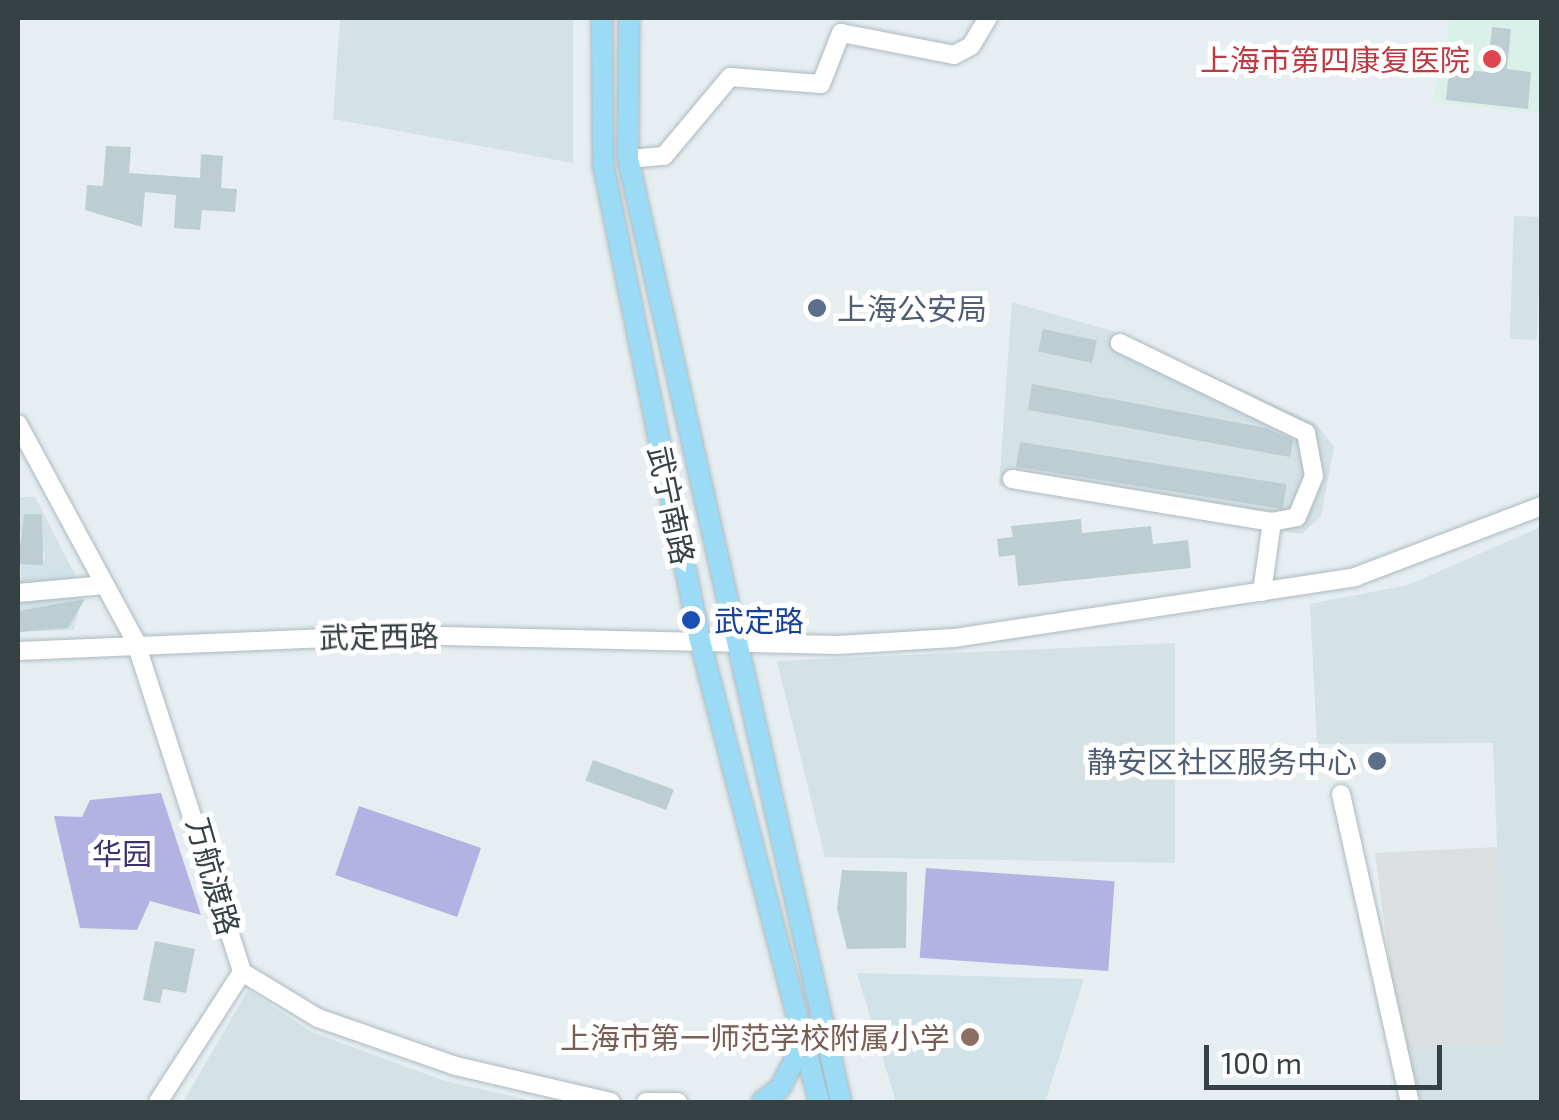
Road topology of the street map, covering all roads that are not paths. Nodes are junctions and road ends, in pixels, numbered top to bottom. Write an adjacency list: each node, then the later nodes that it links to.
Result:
1 (602, 18): 14 (main road, 武宁南路)
2 (630, 18): 4 (main road, 武宁南路)
3 (988, 18): 4 (street)
4 (628, 159): 16 (main road, 武宁南路)
5 (1120, 343): 10 (street)
6 (18, 424): 7 (street, 万航渡路)
7 (23, 443): 11 (street, 万航渡路)
8 (1012, 479): 10 (street)
9 (1542, 506): 12 (street)
10 (1272, 522): 12 (street)
11 (105, 585): 13 (street); 15 (street, 万航渡路)
12 (1262, 592): 16 (street)
13 (18, 593)
14 (699, 638): 15 (street, 武定西路); 16 (street, 武定西路); 20 (main road, 武宁南路)
15 (135, 640): 17 (street, 武定西路); 19 (street, 万航渡路)
16 (741, 643): 27 (main road, 武宁南路)
17 (18, 651)
18 (1341, 794): 28 (street)
19 (242, 972): 21 (street); 22 (street, 万航渡路)
20 (804, 1040): 25 (main road); 26 (main road, 武宁南路)
21 (158, 1102)
22 (611, 1102)
23 (646, 1102): 24 (street)
24 (678, 1102)
25 (762, 1102)
26 (820, 1102)
27 (842, 1102)
28 (1410, 1102)

